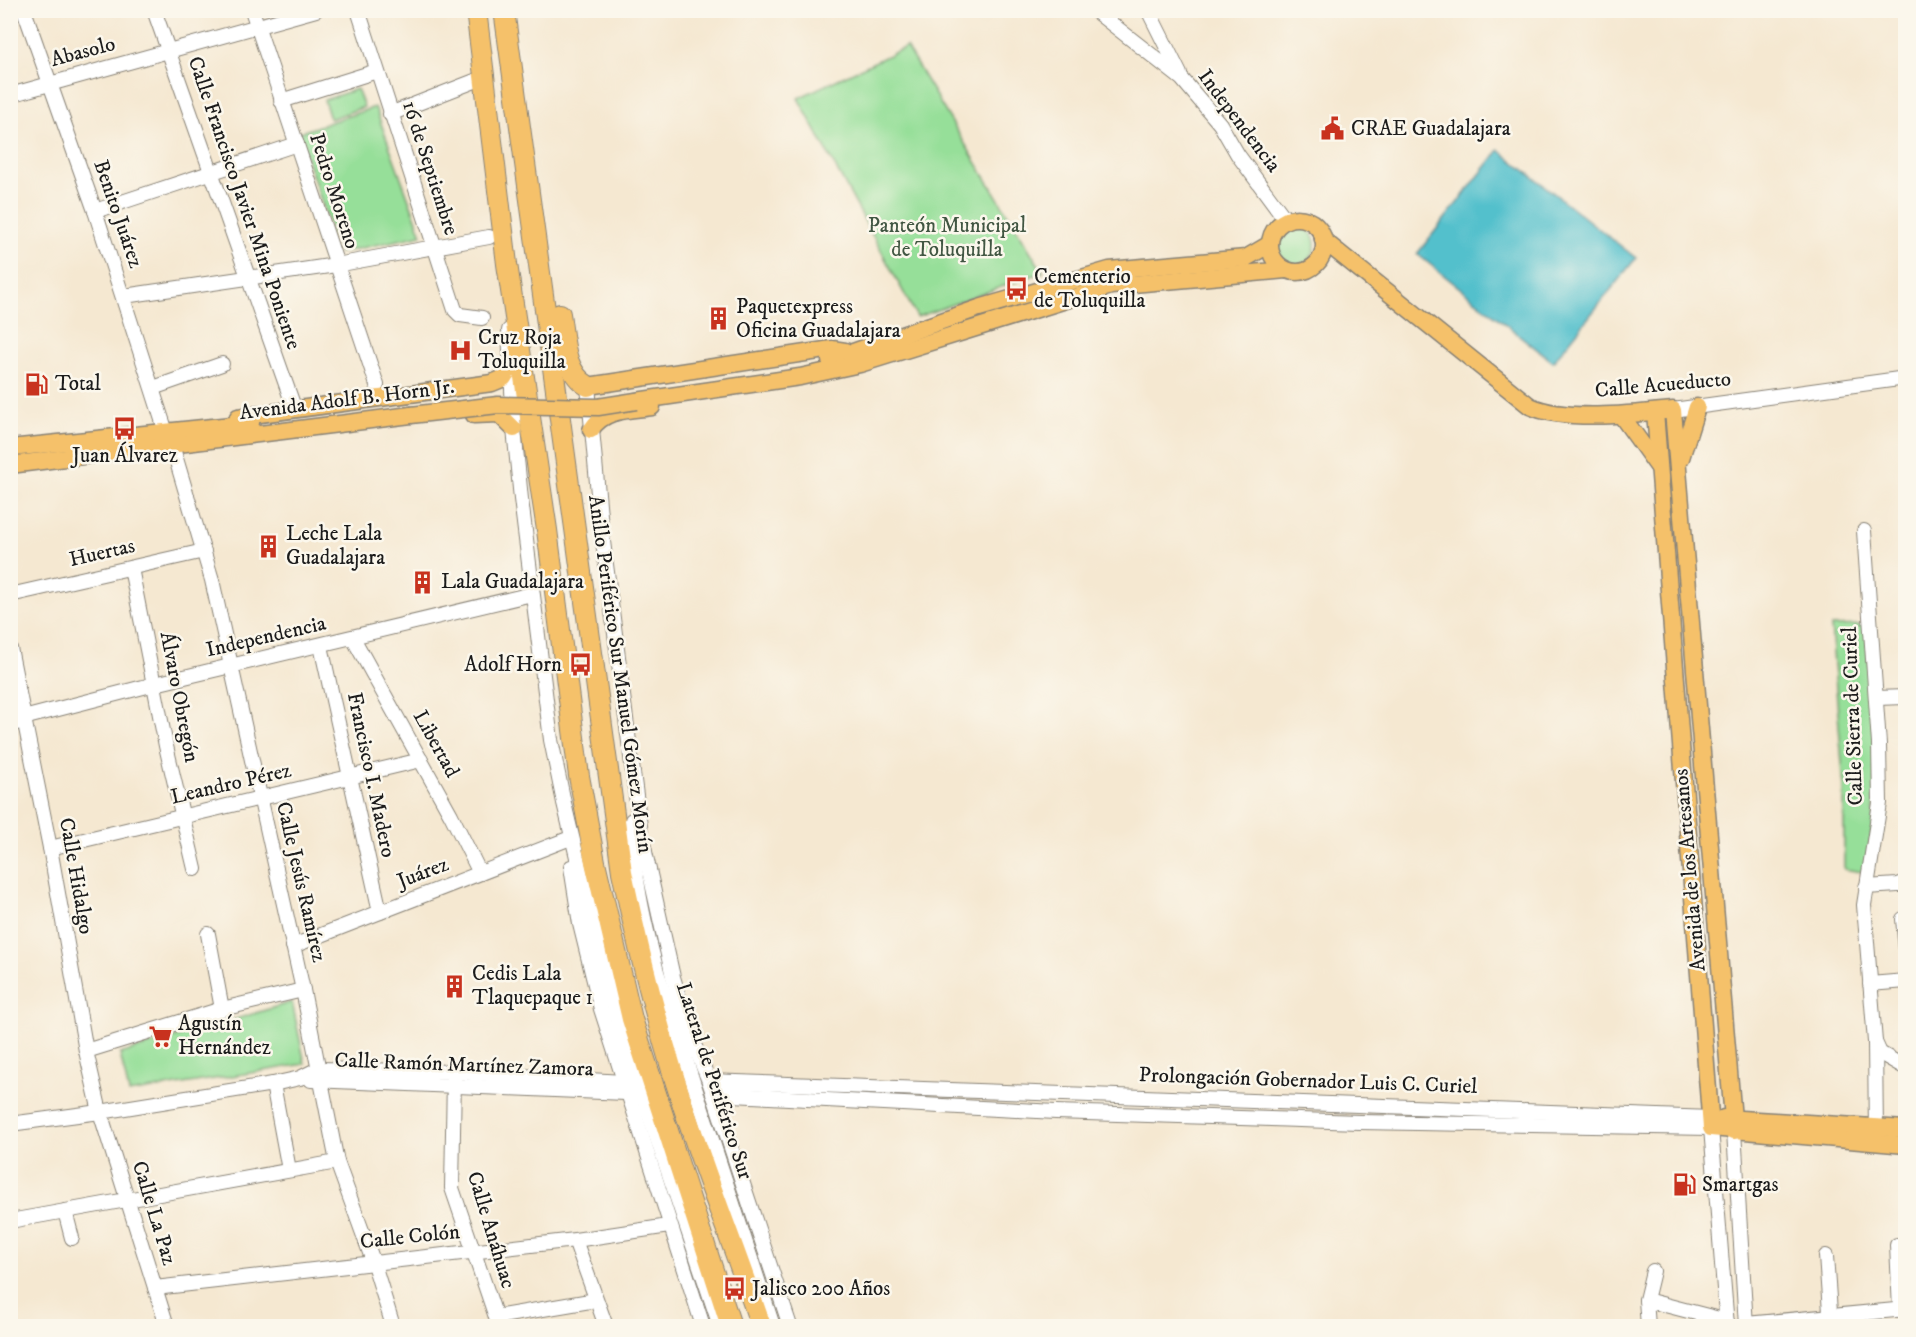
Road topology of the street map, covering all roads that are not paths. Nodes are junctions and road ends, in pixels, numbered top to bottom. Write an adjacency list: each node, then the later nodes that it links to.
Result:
1 (24, 10): 15 (street, Benito Juárez)
2 (154, 10): 11 (street, Calle Francisco Javier Mina Poniente)
3 (252, 10): 10 (street, Pedro Moreno)
4 (316, 10): 10 (street)
5 (358, 10): 12 (street, 16 de Septiembre)
6 (476, 10): 13 (highway)
7 (504, 10): 18 (highway, Anillo Periférico Sur Manuel Gómez Morín)
8 (1094, 10): 14 (street, Independencia)
9 (1148, 10): 14 (street)
10 (257, 27): 11 (street); 17 (street, Pedro Moreno)
11 (168, 51): 15 (street, Abasolo); 21 (street, Calle Francisco Javier Mina Poniente)
12 (377, 71): 17 (street); 19 (street, 16 de Septiembre)
13 (485, 77): 19 (street); 29 (highway)
14 (1182, 79): 23 (street, Independencia)
15 (50, 83): 16 (street, Abasolo); 22 (street, Benito Juárez)
16 (10, 95)
17 (281, 101): 20 (street, Pedro Moreno)
18 (519, 109): 42 (highway); 76 (highway, Anillo Periférico Sur Manuel Gómez Morín)
19 (390, 114): 27 (street, 16 de Septiembre)
20 (297, 144): 21 (street); 30 (street, Pedro Moreno)
21 (211, 172): 22 (street); 33 (street, Calle Francisco Javier Mina Poniente)
22 (95, 211): 34 (street, Benito Juárez)
23 (1287, 220): 25 (main road); 26 (main road)
24 (489, 237): 27 (street)
25 (1323, 240): 28 (main road); 32 (main road, Calle Acueducto)
26 (1269, 244): 31 (main road); 36 (main road, Avenida Adolf B. Horn Jr.)
27 (432, 247): 30 (street); 35 (street, 16 de Septiembre)
28 (1318, 262): 31 (main road); 32 (main road, Calle Acueducto)
29 (507, 264): 38 (street); 102 (highway)
30 (336, 265): 33 (street); 41 (street, Pedro Moreno)
31 (1286, 270): 36 (main road, Avenida Adolf B. Horn Jr.)
32 (1364, 272): 52 (main road, Calle Acueducto)
33 (248, 279): 34 (street); 47 (street, Calle Francisco Javier Mina Poniente)
34 (124, 296): 44 (street, Benito Juárez)
35 (482, 318)
36 (857, 359): 40 (main road); 49 (main road); 51 (main road, Avenida Adolf B. Horn Jr.)
37 (222, 364): 44 (street)
38 (510, 368): 43 (main road); 55 (street)
39 (1905, 378): 46 (street, Calle Acueducto)
40 (613, 384): 42 (main road); 49 (main road)
41 (376, 385)
42 (588, 386): 56 (street)
43 (464, 387): 45 (main road); 53 (main road)
44 (153, 388): 57 (street, Benito Juárez)
45 (422, 393): 47 (main road); 51 (main road)
46 (1696, 407): 48 (street, Calle Acueducto); 61 (main road)
47 (295, 410): 54 (main road)
48 (1673, 410): 50 (main road, Calle Acueducto); 61 (main road, Avenida de los Artesanos)
49 (617, 412): 56 (main road)
50 (1655, 412): 52 (main road, Calle Acueducto); 60 (main road, Avenida de los Artesanos)
51 (415, 413): 53 (main road); 54 (main road, Avenida Adolf B. Horn Jr.); 57 (main road, Avenida Adolf B. Horn Jr.)
52 (1620, 415): 60 (main road)
53 (469, 416): 55 (main road)
54 (198, 429): 57 (main road, Avenida Adolf B. Horn Jr.)
55 (514, 429): 65 (street)
56 (591, 430): 83 (street)
57 (171, 441): 58 (main road, Avenida Adolf B. Horn Jr.); 59 (main road, Avenida Adolf B. Horn Jr.); 63 (street, Calle Jesús Ramírez)
58 (10, 448)
59 (10, 465)
60 (1659, 468): 67 (main road, Avenida de los Artesanos)
61 (1678, 468): 68 (main road, Avenida de los Artesanos)
62 (1864, 531): 75 (street, Calle Sierra de Curiel)
63 (204, 551): 64 (street, Huertas); 72 (street, Calle Jesús Ramírez)
64 (131, 568): 66 (street, Huertas); 73 (street, Álvaro Obregón)
65 (532, 594): 69 (street, Independencia); 86 (street)
66 (10, 595)
67 (1671, 600): 68 (main road); 79 (main road, Avenida de los Artesanos)
68 (1689, 601): 78 (main road, Avenida de los Artesanos)
69 (353, 638): 70 (street, Independencia); 82 (street, Libertad)
70 (321, 646): 72 (street, Independencia); 84 (street, Francisco I. Madero)
71 (10, 648): 80 (street, Calle Hidalgo)
72 (231, 668): 73 (street, Independencia); 85 (street, Calle Jesús Ramírez)
73 (155, 684): 80 (street, Independencia); 87 (street, Álvaro Obregón)
74 (1905, 697): 75 (street)
75 (1876, 702): 77 (street); 99 (street, Calle Sierra de Curiel)
76 (600, 704): 89 (highway); 145 (highway, Anillo Periférico Sur Manuel Gómez Morín)
77 (1905, 704)
78 (1699, 709): 79 (main road); 114 (main road, Avenida de los Artesanos)
79 (1680, 711): 112 (main road, Avenida de los Artesanos)
80 (25, 720): 81 (street, Independencia); 90 (street, Calle Hidalgo)
81 (10, 726)
82 (421, 760): 84 (street, Leandro Pérez); 92 (street, Libertad)
83 (632, 773): 89 (street, Lateral de Periférico Sur); 109 (street)
84 (350, 777): 85 (street, Leandro Pérez); 93 (street, Francisco I. Madero)
85 (260, 798): 87 (street, Leandro Pérez); 96 (street, Calle Jesús Ramírez)
86 (564, 803): 88 (street); 110 (street)
87 (183, 817): 90 (street, Leandro Pérez); 91 (street, Álvaro Obregón)
88 (568, 839): 92 (street, Juárez); 110 (street)
89 (632, 844): 146 (street, Lateral de Periférico Sur)
90 (50, 848): 104 (street, Calle Hidalgo)
91 (195, 869)
92 (480, 873): 93 (street, Juárez)
93 (380, 912): 96 (street, Juárez)
94 (1903, 919): 97 (street)
95 (208, 934): 101 (street)
96 (293, 946): 100 (street, Calle Jesús Ramírez)
97 (1905, 950)
98 (1905, 981): 99 (street)
99 (1870, 984): 103 (street, Calle Sierra de Curiel)
100 (303, 990): 101 (street); 106 (street, Calle Jesús Ramírez)
101 (222, 1009): 104 (street)
102 (632, 1018): 110 (highway); 144 (highway)
103 (1875, 1042): 105 (street); 116 (street, Calle Sierra de Curiel)
104 (86, 1052): 111 (street, Calle Hidalgo)
105 (1905, 1068)
106 (319, 1075): 107 (street, Calle Ramón Martínez Zamora); 108 (street, Calle Ramón Martínez Zamora); 118 (street, Calle Jesús Ramírez)
107 (454, 1078): 110 (street, Calle Ramón Martínez Zamora); 127 (street, Calle Anáhuac)
108 (273, 1084): 111 (street, Calle Ramón Martínez Zamora); 119 (street)
109 (711, 1088): 112 (street, Prolongación Gobernador Luis C. Curiel); 147 (street)
110 (631, 1091): 123 (street); 143 (street)
111 (100, 1112): 113 (street, Calle Ramón Martínez Zamora); 120 (street, Calle La Paz)
112 (1711, 1123): 114 (main road, Prolongación Gobernador Luis C. Curiel); 137 (street, Avenida de los Artesanos)
113 (10, 1124)
114 (1734, 1125): 116 (main road, Prolongación Gobernador Luis C. Curiel); 138 (street, Avenida de los Artesanos)
115 (1905, 1129): 116 (main road, Prolongación Gobernador Luis C. Curiel)
116 (1876, 1135): 117 (main road, Prolongación Gobernador Luis C. Curiel)
117 (1905, 1145)
118 (337, 1162): 119 (street); 129 (street, Calle Jesús Ramírez)
119 (289, 1170): 120 (street)
120 (127, 1200): 121 (street); 131 (street, Calle La Paz)
121 (65, 1211): 122 (street); 124 (street)
122 (10, 1221)
123 (669, 1226): 125 (street, Calle Colón); 142 (street)
124 (72, 1238)
125 (575, 1240): 127 (street, Calle Colón); 132 (street)
126 (1897, 1245): 134 (street)
127 (473, 1251): 129 (street, Calle Colón); 136 (street, Calle Anáhuac)
128 (1826, 1256): 135 (street)
129 (373, 1261): 131 (street, Calle Colón); 140 (street, Calle Jesús Ramírez)
130 (1653, 1270): 133 (street)
131 (155, 1288): 139 (street, Calle La Paz)
132 (596, 1300): 136 (street); 141 (street)
133 (1646, 1300): 137 (street); 148 (street)
134 (1903, 1310): 135 (street)
135 (1831, 1321): 138 (street)
136 (497, 1322)
137 (1727, 1324)
138 (1746, 1325)
139 (167, 1326)
140 (393, 1326)
141 (606, 1326)
142 (703, 1326)
143 (720, 1326)
144 (731, 1326)
145 (761, 1326)
146 (773, 1326)
147 (790, 1326)
148 (1648, 1326)

